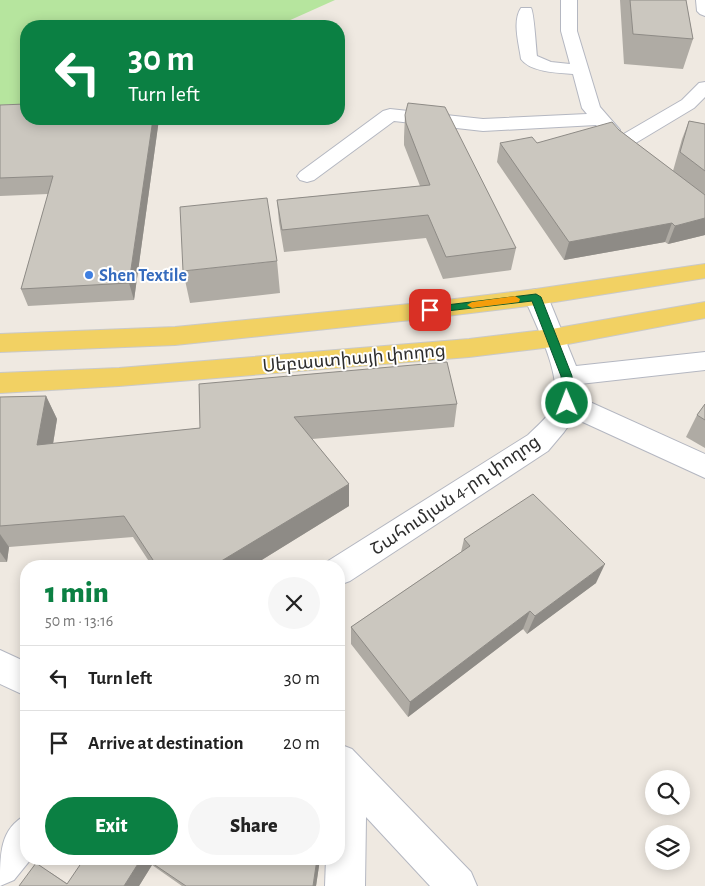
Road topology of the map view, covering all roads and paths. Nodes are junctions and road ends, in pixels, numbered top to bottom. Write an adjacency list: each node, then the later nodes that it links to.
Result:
1 (568, 0): 5 (street)
2 (704, 0): 4 (street)
3 (526, 11): 5 (street)
4 (705, 11)
5 (580, 70): 7 (street)
6 (705, 87): 8 (street)
7 (601, 119): 8 (street); 10 (street)
8 (622, 143): 9 (street)
9 (637, 155)
10 (307, 176)
11 (705, 271): 12 (main road)
12 (536, 297): 14 (street); 15 (main road)
13 (705, 310): 14 (main road, Սեբաստիայի փողոց)
14 (552, 338): 17 (street); 18 (main road, Սեբաստիայի փողոց)
15 (0, 343)
16 (705, 361): 17 (street)
17 (567, 376): 19 (street)
18 (0, 383)
19 (567, 403): 20 (street); 21 (street, Շահումյան 4-րդ փողոց)
20 (705, 467)
21 (345, 567)
22 (0, 666): 23 (street)
23 (20, 676)
24 (345, 769): 29 (street)
25 (20, 841): 27 (street)
26 (345, 865): 28 (street)
27 (0, 866)
28 (345, 886)
29 (457, 886)

